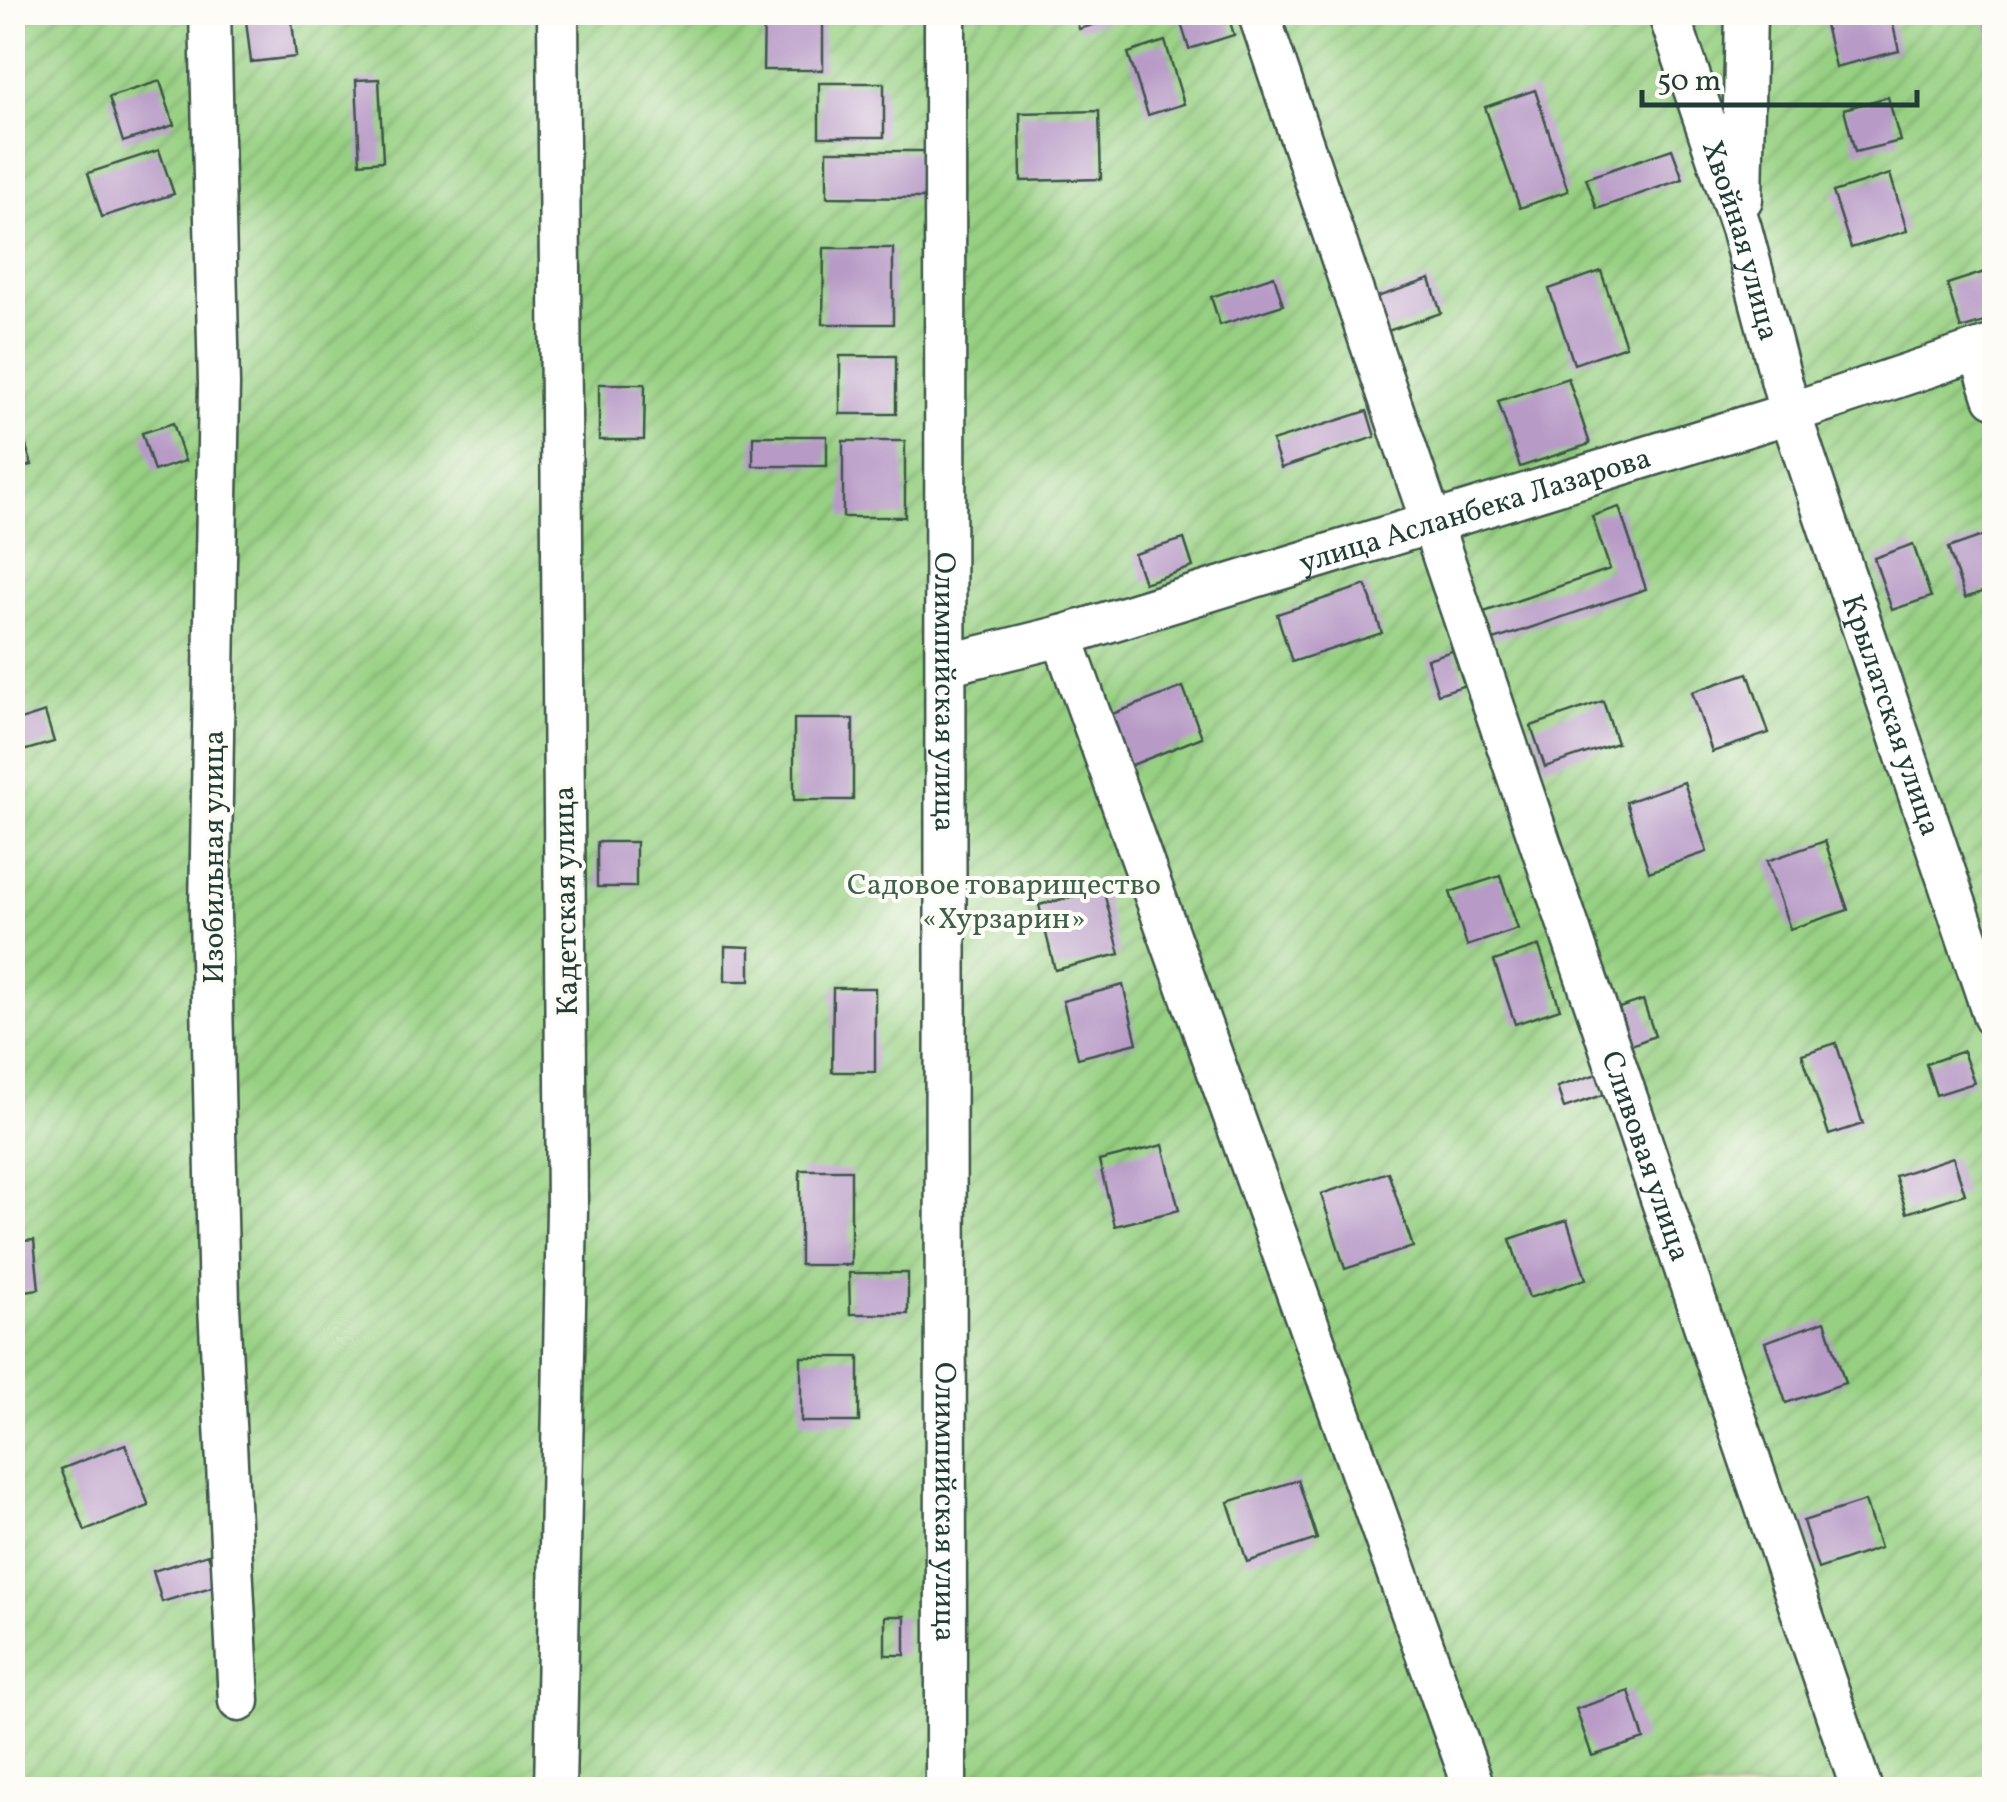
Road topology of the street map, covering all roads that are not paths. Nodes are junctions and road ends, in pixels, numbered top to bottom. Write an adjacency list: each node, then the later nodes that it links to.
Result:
1 (210, 12): 15 (street, Изобильная улица)
2 (558, 12): 17 (street, Кадетская улица)
3 (945, 12): 13 (street, Олимпийская улица)
4 (1258, 12): 11 (street)
5 (1668, 12): 7 (street, Хвойная улица)
6 (1746, 12): 7 (street)
7 (1741, 228): 10 (street, Хвойная улица)
8 (1986, 348): 9 (street); 10 (street, улица Асланбека Лазарова)
9 (1994, 397)
10 (1790, 413): 11 (street, улица Асланбека Лазарова); 14 (street, Крылатская улица)
11 (1433, 522): 12 (street, улица Асланбека Лазарова); 19 (street, Сливовая улица)
12 (1062, 636): 13 (street, улица Асланбека Лазарова); 18 (street)
13 (949, 664): 16 (street, Олимпийская улица)
14 (1994, 1017)
15 (238, 1700)
16 (955, 1786)
17 (556, 1790)
18 (1475, 1790)
19 (1862, 1790)

